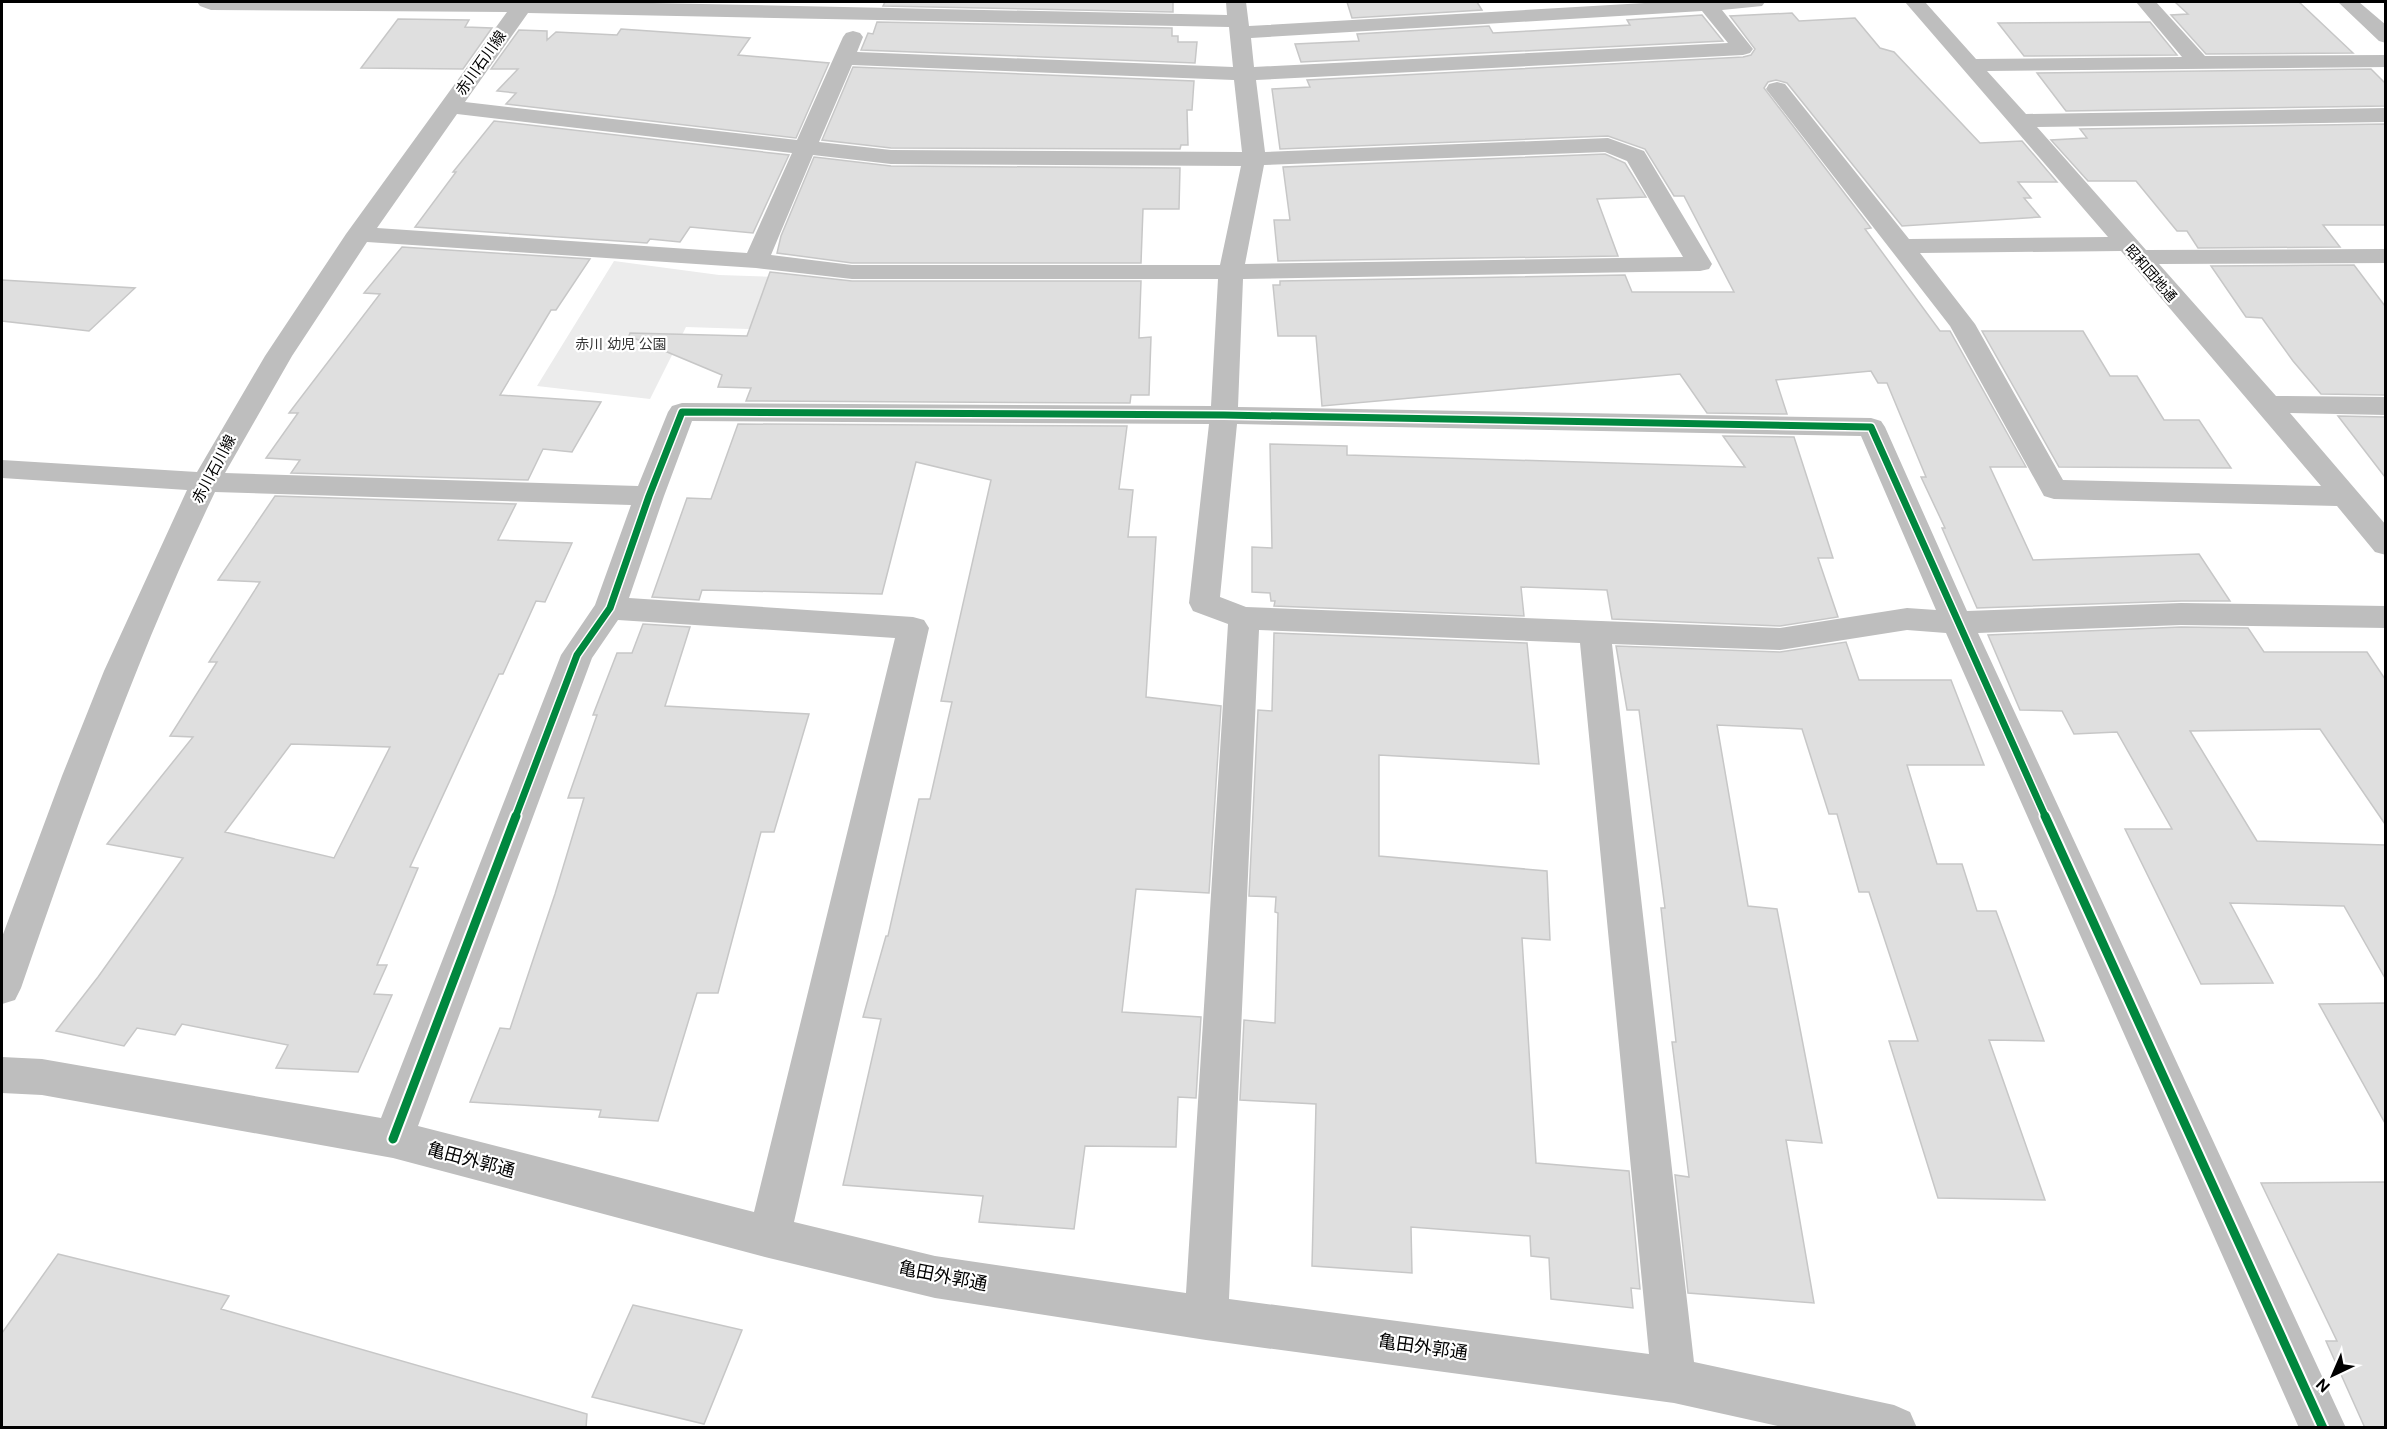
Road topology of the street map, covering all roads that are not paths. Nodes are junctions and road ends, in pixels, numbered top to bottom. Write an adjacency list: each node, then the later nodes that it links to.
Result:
1 (207, 2): 6 (street)
2 (1755, 2): 7 (street)
3 (1915, 2): 14 (street, 昭和団地通)
4 (2145, 2): 13 (street)
5 (2348, 2): 10 (street)
6 (523, 3): 8 (street); 17 (street, 赤川石川線)
7 (1707, 4): 9 (street); 15 (street)
8 (862, 11): 9 (street); 11 (street)
9 (1237, 19): 15 (street)
10 (2385, 37)
11 (845, 58): 15 (street); 20 (street)
12 (2385, 61): 13 (street)
13 (2198, 62): 14 (street)
14 (1971, 65): 19 (street, 昭和団地通)
15 (1244, 74): 21 (street)
16 (1777, 89): 23 (street)
17 (450, 106): 20 (street); 22 (street, 赤川石川線)
18 (2385, 115): 19 (street)
19 (2019, 121): 24 (street, 昭和団地通)
20 (804, 149): 21 (street); 26 (street)
21 (1254, 159): 27 (street); 27 (street)
22 (358, 234): 26 (street); 32 (street, 赤川石川線)
23 (1902, 246): 24 (street); 34 (street)
24 (2131, 251): 25 (street); 28 (street, 昭和団地通)
25 (2385, 255)
26 (756, 261): 27 (street)
27 (1231, 272): 30 (street)
28 (2268, 405): 29 (street); 34 (street, 昭和団地通)
29 (2385, 406)
30 (1224, 415): 33 (street); 39 (street); 40 (street)
31 (2, 469): 32 (street)
32 (205, 482): 33 (street); 42 (street, 赤川石川線)
33 (649, 496): 37 (street)
34 (2348, 502): 35 (street); 36 (street, 昭和団地通)
35 (2385, 509)
36 (2385, 545)
37 (610, 608): 44 (street); 45 (street)
38 (2385, 617): 40 (street)
39 (1244, 618): 41 (street); 46 (street)
40 (1957, 623): 41 (street); 49 (street)
41 (1595, 633): 47 (street)
42 (2, 988)
43 (2, 1075): 44 (street, 亀田外郭通)
44 (393, 1139): 45 (street, 亀田外郭通)
45 (769, 1237): 46 (street, 亀田外郭通)
46 (1206, 1318): 47 (street, 亀田外郭通)
47 (1674, 1380): 48 (street, 亀田外郭通)
48 (1894, 1428)
49 (2324, 1428)

